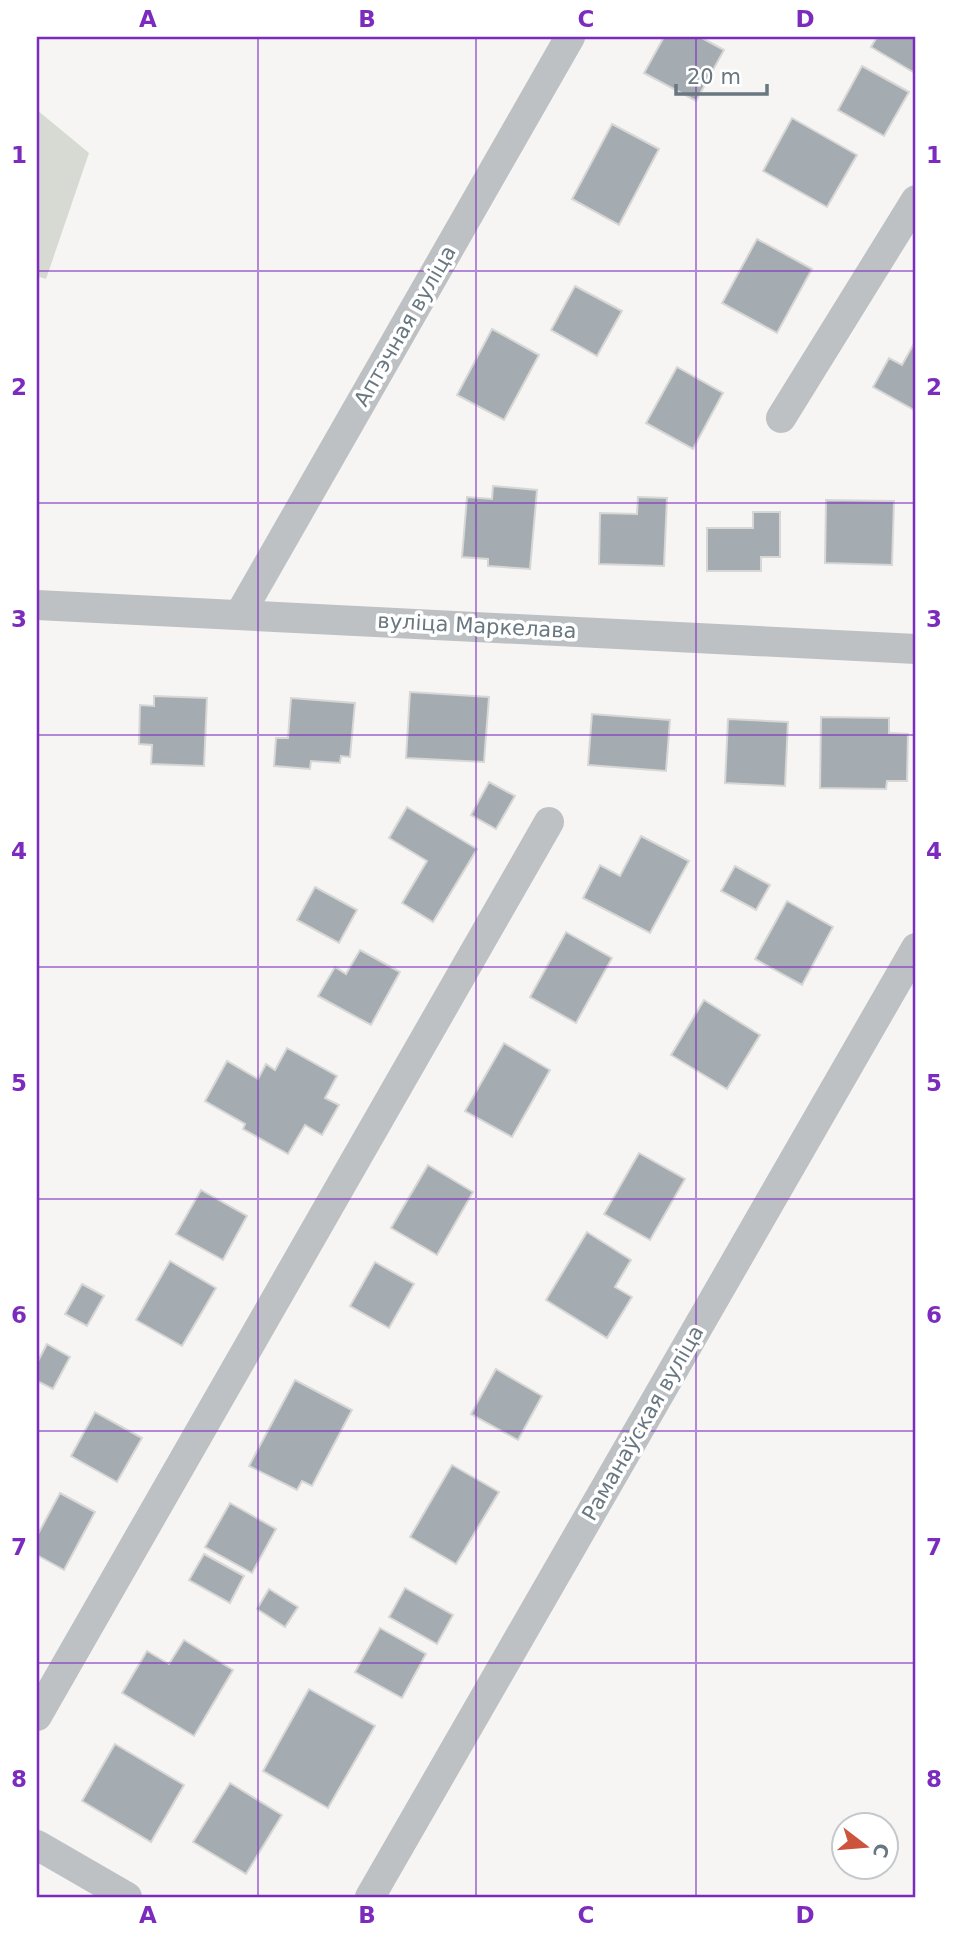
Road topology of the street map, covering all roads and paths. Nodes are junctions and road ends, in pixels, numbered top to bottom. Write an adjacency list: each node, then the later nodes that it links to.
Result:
1 (570, 37): 5 (street, Аптэчная вуліца)
2 (916, 200): 3 (street)
3 (781, 418)
4 (37, 605): 5 (street, вуліца Маркелава)
5 (240, 614): 6 (street, вуліца Маркелава)
6 (916, 649)
7 (549, 821): 9 (street)
8 (916, 948): 12 (street, Раманаўская вуліца)
9 (37, 1716)
10 (37, 1845): 11 (street)
11 (127, 1897)
12 (370, 1897)

